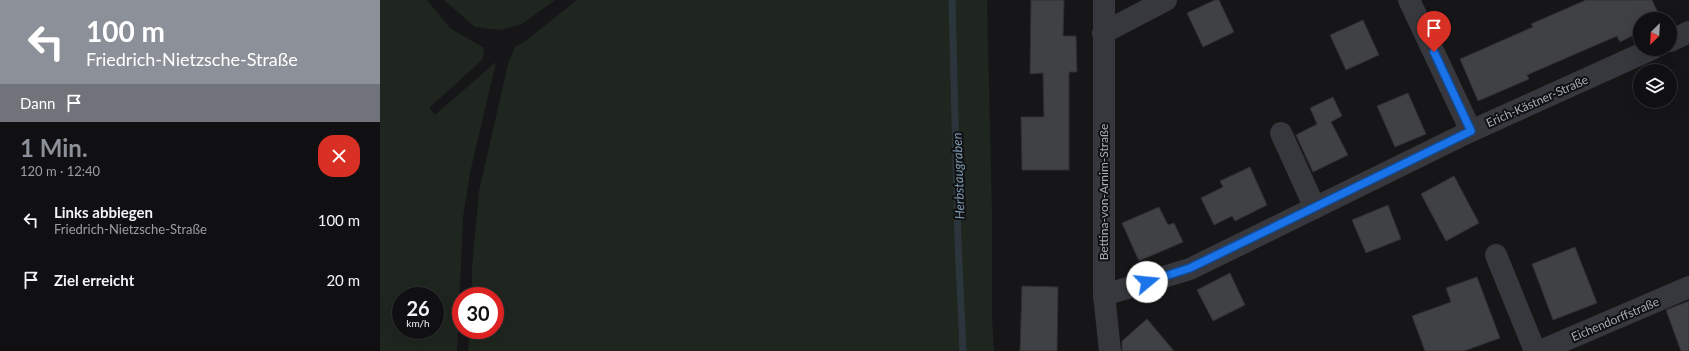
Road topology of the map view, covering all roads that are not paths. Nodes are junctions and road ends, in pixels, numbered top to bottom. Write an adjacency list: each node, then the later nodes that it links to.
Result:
1 (1104, 0): 5 (street, Bettina-von-Arnim-Straße)
2 (1166, 0): 5 (street)
3 (1409, 0): 8 (street)
4 (1689, 32): 6 (street)
5 (1103, 33): 13 (street, Bettina-von-Arnim-Straße)
6 (1677, 38)
7 (1637, 56): 8 (street, Erich-Kästner-Straße)
8 (1471, 131): 10 (street, Erich-Kästner-Straße)
9 (1281, 133): 10 (street)
10 (1315, 208): 13 (street, Erich-Kästner-Straße)
11 (1496, 255): 15 (street)
12 (1689, 287): 16 (street, Eichendorffstraße)
13 (1104, 295): 14 (street, Bettina-von-Arnim-Straße)
14 (1110, 351)
15 (1535, 351)
16 (1540, 351)

